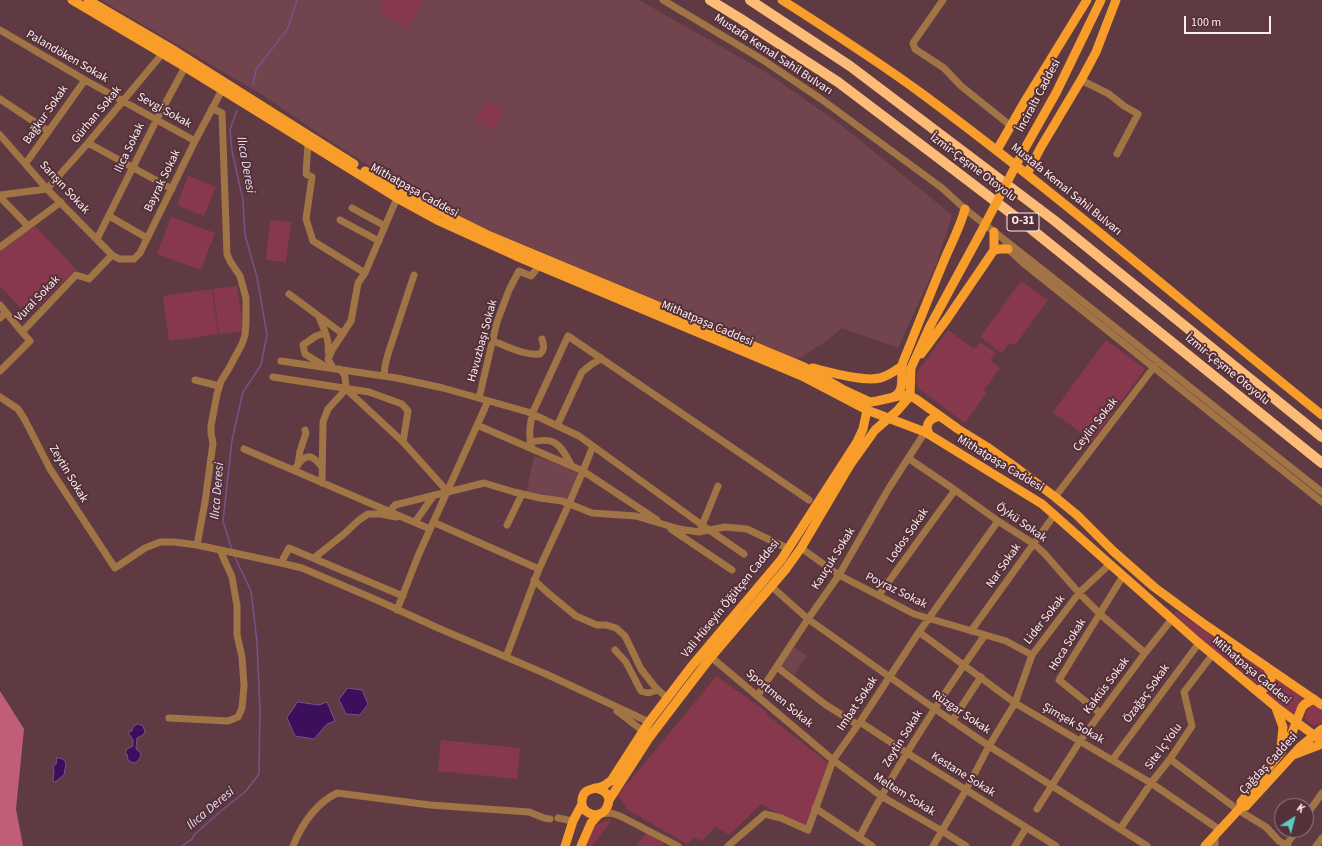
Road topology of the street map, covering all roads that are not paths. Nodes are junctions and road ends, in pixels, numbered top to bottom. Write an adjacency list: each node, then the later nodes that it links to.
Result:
1 (72, 0): 12 (main road, Mithatpaşa Caddesi)
2 (88, 0): 70 (main road, Mithatpaşa Caddesi)
3 (663, 0): 38 (street, Mustafa Kemal Sahil Bulvarı)
4 (710, 0): 100 (highway, İzmir-Çeşme Otoyolu / O-31)
5 (750, 0): 94 (highway, İzmir-Çeşme Otoyolu / O-31)
6 (782, 0): 27 (main road, Mustafa Kemal Sahil Bulvarı)
7 (943, 0): 21 (street)
8 (1086, 0): 21 (main road)
9 (1101, 0): 69 (main road, İnciraltı Caddesi, bridge)
10 (1116, 0): 15 (main road)
11 (0, 30): 14 (street, Palandöken Sokak)
12 (162, 54): 13 (main road, Mithatpaşa Caddesi); 18 (street, Gürhan Sokak)
13 (185, 67): 16 (main road, Mithatpaşa Caddesi); 20 (street, Ilıca Sokak)
14 (85, 80): 18 (street, Palandöken Sokak); 22 (street, Bağkur Sokak)
15 (1081, 80): 28 (street); 31 (main road)
16 (222, 90): 19 (street, Bayrak Sokak); 26 (main road, Mithatpaşa Caddesi)
17 (0, 99): 22 (street)
18 (123, 101): 20 (street, Sevgi Sokak); 25 (street, Gürhan Sokak)
19 (212, 108): 24 (street, Bayrak Sokak); 78 (street)
20 (157, 119): 24 (street, Sevgi Sokak); 30 (street, Ilıca Sokak)
21 (1011, 126): 27 (main road)
22 (48, 130): 29 (street, Bağkur Sokak)
23 (0, 135): 29 (street, Sarışın Sokak)
24 (195, 141): 33 (street, Bayrak Sokak)
25 (88, 143): 30 (street); 32 (street, Gürhan Sokak)
26 (308, 143): 35 (main road, Mithatpaşa Caddesi); 54 (street)
27 (997, 150): 31 (main road, Mustafa Kemal Sahil Bulvarı)
28 (1117, 154)
29 (26, 163): 32 (street, Sarışın Sokak)
30 (133, 167): 33 (street); 39 (street, Ilıca Sokak)
31 (1028, 174): 86 (main road, Mustafa Kemal Sahil Bulvarı)
32 (47, 189): 34 (street); 36 (street, Sarışın Sokak)
33 (172, 189): 44 (street, Bayrak Sokak)
34 (0, 196): 41 (street)
35 (397, 198): 42 (street); 51 (main road, Mithatpaşa Caddesi)
36 (61, 202): 41 (street); 45 (street, Sarışın Sokak)
37 (352, 208): 42 (street)
38 (965, 209): 43 (street, Mustafa Kemal Sahil Bulvarı); 69 (main road)
39 (109, 216): 44 (street); 45 (street, Ilıca Sokak)
40 (340, 220): 46 (street)
41 (28, 226): 47 (street)
42 (385, 226): 46 (street)
43 (997, 234): 48 (street, Mustafa Kemal Sahil Bulvarı); 49 (main road); 109 (street, Mustafa Kemal Sahil Bulvarı)
44 (147, 238): 50 (street, Bayrak Sokak)
45 (97, 239): 50 (street, Sarışın Sokak)
46 (379, 241): 54 (street)
47 (0, 247)
48 (1008, 249): 49 (main road); 71 (street, Mustafa Kemal Sahil Bulvarı)
49 (994, 250): 69 (main road)
50 (112, 255): 61 (street, Vural Sokak)
51 (525, 260): 52 (main road, Mithatpaşa Caddesi); 53 (street, Havuzbaşı Sokak)
52 (539, 266): 53 (street); 75 (main road, Mithatpaşa Caddesi)
53 (519, 271): 65 (street, Havuzbaşı Sokak)
54 (365, 273): 63 (street)
55 (414, 275): 74 (street)
56 (289, 294): 59 (street)
57 (0, 305): 58 (street)
58 (6, 312): 60 (street); 61 (street)
59 (318, 315): 62 (street); 63 (street)
60 (0, 318)
61 (22, 332): 73 (street, Vural Sokak)
62 (325, 332): 66 (street); 72 (street)
63 (343, 334): 66 (street)
64 (542, 339): 65 (street)
65 (493, 341): 83 (street, Havuzbaşı Sokak)
66 (329, 356): 72 (street)
67 (600, 357): 87 (street); 91 (street); 113 (street)
68 (281, 361): 72 (street)
69 (905, 366): 70 (main road); 80 (main road); 81 (main road)
70 (804, 367): 75 (main road); 80 (main road, Mithatpaşa Caddesi)
71 (1154, 367): 112 (street, Ceylin Sokak); 114 (street, Mustafa Kemal Sahil Bulvarı)
72 (333, 368): 74 (street); 79 (street)
73 (0, 371)
74 (384, 376): 83 (street)
75 (802, 376): 85 (main road, Mithatpaşa Caddesi)
76 (273, 378): 79 (street)
77 (195, 380): 78 (street)
78 (220, 386): 126 (street)
79 (346, 390): 95 (street); 95 (street); 102 (street)
80 (898, 395): 81 (main road, Mithatpaşa Caddesi); 85 (main road)
81 (910, 396): 88 (main road, Mithatpaşa Caddesi); 89 (main road, Vali Hüseyin Öğütçen Caddesi)
82 (0, 397): 126 (street, Zeytin Sokak)
83 (479, 398): 84 (street)
84 (488, 401): 87 (street); 90 (street)
85 (867, 410): 89 (main road, Mithatpaşa Caddesi); 128 (main road, Vali Hüseyin Öğütçen Caddesi)
86 (1321, 412)
87 (532, 414): 91 (street); 96 (street)
88 (940, 416): 93 (main road); 112 (main road, Mithatpaşa Caddesi)
89 (890, 418): 93 (main road, Mithatpaşa Caddesi); 127 (main road, Vali Hüseyin Öğütçen Caddesi)
90 (477, 425): 96 (street); 108 (street)
91 (557, 426): 97 (street)
92 (305, 430): 103 (street)
93 (927, 433): 99 (street, Kauçuk Sokak); 117 (main road, Mithatpaşa Caddesi)
94 (1322, 437)
95 (403, 442): 108 (street)
96 (531, 446): 101 (street); 101 (street)
97 (593, 446): 104 (street); 123 (street)
98 (244, 449): 103 (street)
99 (908, 458): 107 (street, Öykü Sokak); 136 (street, Kauçuk Sokak)
100 (1322, 463)
101 (572, 466): 104 (street)
102 (322, 467): 103 (street); 105 (street)
103 (296, 468): 105 (street)
104 (583, 471): 115 (street); 122 (street)
105 (322, 483): 116 (street)
106 (718, 486): 123 (street)
107 (955, 490): 119 (street, Öykü Sokak); 142 (street, Lodos Sokak)
108 (447, 491): 110 (street); 111 (street); 120 (street)
109 (1322, 492)
110 (522, 494): 115 (street); 121 (street)
111 (434, 495): 116 (street); 118 (street)
112 (1055, 497): 160 (main road, Mithatpaşa Caddesi)
113 (809, 500)
114 (1322, 502)
115 (569, 504): 122 (street); 134 (street)
116 (390, 511): 118 (street)
117 (1055, 514): 125 (street, Nar Sokak); 133 (main road, Mithatpaşa Caddesi)
118 (412, 521): 120 (street); 131 (street)
119 (998, 521): 125 (street, Öykü Sokak); 146 (street, Imbat Sokak)
120 (432, 525): 134 (street); 141 (street)
121 (507, 525)
122 (664, 525): 123 (street); 135 (street)
123 (700, 529): 124 (street)
124 (709, 530): 128 (street); 130 (street)
125 (1034, 544): 140 (street, Öykü Sokak); 149 (street, Nar Sokak)
126 (197, 546): 129 (street)
127 (801, 548): 136 (street, Poyraz Sokak); 139 (main road, Vali Hüseyin Öğütçen Caddesi)
128 (789, 549): 166 (main road, Vali Hüseyin Öğütçen Caddesi)
129 (222, 550): 132 (street); 174 (street)
130 (744, 554)
131 (314, 558): 132 (street); 141 (street)
132 (281, 562): 143 (street)
133 (1110, 564): 137 (main road, Mithatpaşa Caddesi); 140 (street, Lider Sokak)
134 (539, 569): 138 (street)
135 (732, 570)
136 (839, 575): 142 (street, Poyraz Sokak); 145 (street, Kauçuk Sokak)
137 (1123, 576): 144 (street, Hoca Sokak); 147 (main road, Mithatpaşa Caddesi)
138 (534, 580): 157 (street); 163 (street)
139 (771, 586): 145 (street, Rüzgar Sokak); 156 (main road, Vali Hüseyin Öğütçen Caddesi)
140 (1079, 593): 144 (street, Öykü Sokak); 155 (street, Lider Sokak)
141 (403, 596): 143 (street)
142 (879, 596): 146 (street, Poyraz Sokak)
143 (397, 610): 157 (street)
144 (1100, 614): 153 (street, Öykü Sokak); 173 (street, Hoca Sokak)
145 (808, 619): 159 (street, Kauçuk Sokak); 161 (street, Rüzgar Sokak)
146 (929, 619): 148 (street, Imbat Sokak); 149 (street, Poyraz Sokak)
147 (1172, 619): 151 (main road, Mithatpaşa Caddesi); 153 (street, Kaktüs Sokak)
148 (919, 632): 158 (street, Şimşek Sokak); 161 (street, Imbat Sokak)
149 (972, 632): 150 (street, Poyraz Sokak)
150 (985, 635): 155 (street, Poyraz Sokak); 158 (street, Zeytin Sokak)
151 (1199, 643): 154 (main road, Mithatpaşa Caddesi); 188 (street, Özağaç Sokak)
152 (615, 650): 163 (street)
153 (1145, 652): 173 (street, Kaktüs Sokak)
154 (1212, 654): 164 (main road, Mithatpaşa Caddesi); 189 (street, Site İç Yolu)
155 (1032, 655): 169 (street, Lider Sokak)
156 (711, 656): 165 (street, Sportmen Sokak); 180 (main road, Vali Hüseyin Öğütçen Caddesi)
157 (506, 657): 168 (street)
158 (964, 665): 162 (street, Şimşek Sokak); 172 (street, Zeytin Sokak)
159 (777, 667): 165 (street, Kauçuk Sokak); 177 (street, Kestane Sokak)
160 (1267, 667): 164 (main road); 167 (main road, Mithatpaşa Caddesi)
161 (889, 677): 172 (street, Rüzgar Sokak); 177 (street, Imbat Sokak)
162 (980, 677): 169 (street, Şimşek Sokak); 175 (street)
163 (658, 690): 166 (street)
164 (1255, 690): 171 (main road, Mithatpaşa Caddesi)
165 (758, 695): 190 (street, Sportmen Sokak)
166 (668, 698): 176 (main road, Vali Hüseyin Öğütçen Caddesi)
167 (1318, 698): 170 (main road, Mithatpaşa Caddesi); 178 (main road, Çağdaş Caddesi)
168 (602, 701): 176 (street); 180 (street)
169 (1015, 703): 182 (street, Şimşek Sokak); 184 (street, Lider Sokak)
170 (1322, 705)
171 (1276, 707): 178 (main road, Mithatpaşa Caddesi); 185 (main road)
172 (935, 709): 175 (street, Rüzgar Sokak); 186 (street, Zeytin Sokak)
173 (1100, 713): 182 (street, Kaktüs Sokak)
174 (169, 718)
175 (952, 721): 184 (street, Rüzgar Sokak)
176 (649, 722): 180 (main road)
177 (859, 723): 186 (street, Kestane Sokak); 190 (street, Imbat Sokak)
178 (1296, 723): 181 (main road, Mithatpaşa Caddesi); 185 (main road, Çağdaş Caddesi)
179 (1322, 729): 181 (main road, Çağdaş Caddesi)
180 (646, 734): 193 (main road, Vali Hüseyin Öğütçen Caddesi); 197 (main road, Vali Hüseyin Öğütçen Caddesi)
181 (1314, 735): 183 (main road); 187 (main road, Çağdaş Caddesi)
182 (1080, 741): 188 (street, Şimşek Sokak); 192 (street, Kaktüs Sokak)
183 (1322, 743): 187 (main road)
184 (989, 746): 192 (street, Rüzgar Sokak); 194 (street, Lider Sokak)
185 (1281, 752): 201 (main road, Çağdaş Caddesi)
186 (907, 753): 194 (street, Kestane Sokak); 196 (street, Zeytin Sokak)
187 (1290, 756): 201 (main road, Çağdaş Caddesi)
188 (1113, 759): 191 (street, Şimşek Sokak)
189 (1170, 759): 191 (street, Site İç Yolu); 201 (street)
190 (833, 760): 196 (street, Meltem Sokak); 200 (street, Imbat Sokak)
191 (1151, 783): 207 (street, Site İç Yolu); 209 (street, Şimşek Sokak)
192 (1052, 785): 202 (street, Kaktüs Sokak); 207 (street, Rüzgar Sokak)
193 (595, 788): 197 (main road); 198 (main road)
194 (966, 790): 206 (street, Kestane Sokak); 208 (street, Lider Sokak)
195 (1322, 793): 199 (street)
196 (881, 796): 208 (street, Meltem Sokak); 210 (street, Zeytin Sokak)
197 (609, 800): 203 (main road); 204 (street)
198 (582, 804): 203 (main road); 205 (main road)
199 (1314, 804)
200 (815, 808): 210 (street); 217 (street, Imbat Sokak)
201 (1240, 808): 209 (main road, Çağdaş Caddesi); 212 (street)
202 (1037, 809)
203 (599, 814): 204 (street); 215 (main road)
204 (620, 816): 216 (street)
205 (573, 821): 213 (street); 214 (main road)
206 (1026, 828): 221 (street); 222 (street, Kestane Sokak)
207 (1120, 829): 223 (street, Rüzgar Sokak)
208 (942, 831): 219 (street, Lider Sokak); 220 (street, Meltem Sokak)
209 (1218, 833): 224 (main road, Çağdaş Caddesi); 225 (street)
210 (859, 838): 218 (street)
211 (1322, 838): 227 (street)
212 (1278, 843): 226 (street)
213 (293, 846)
214 (565, 846)
215 (581, 846)
216 (678, 846)
217 (728, 846)
218 (872, 846)
219 (933, 846)
220 (966, 846)
221 (1015, 846)
222 (1056, 846)
223 (1148, 846)
224 (1205, 846)
225 (1215, 846)
226 (1287, 846)
227 (1316, 846)

